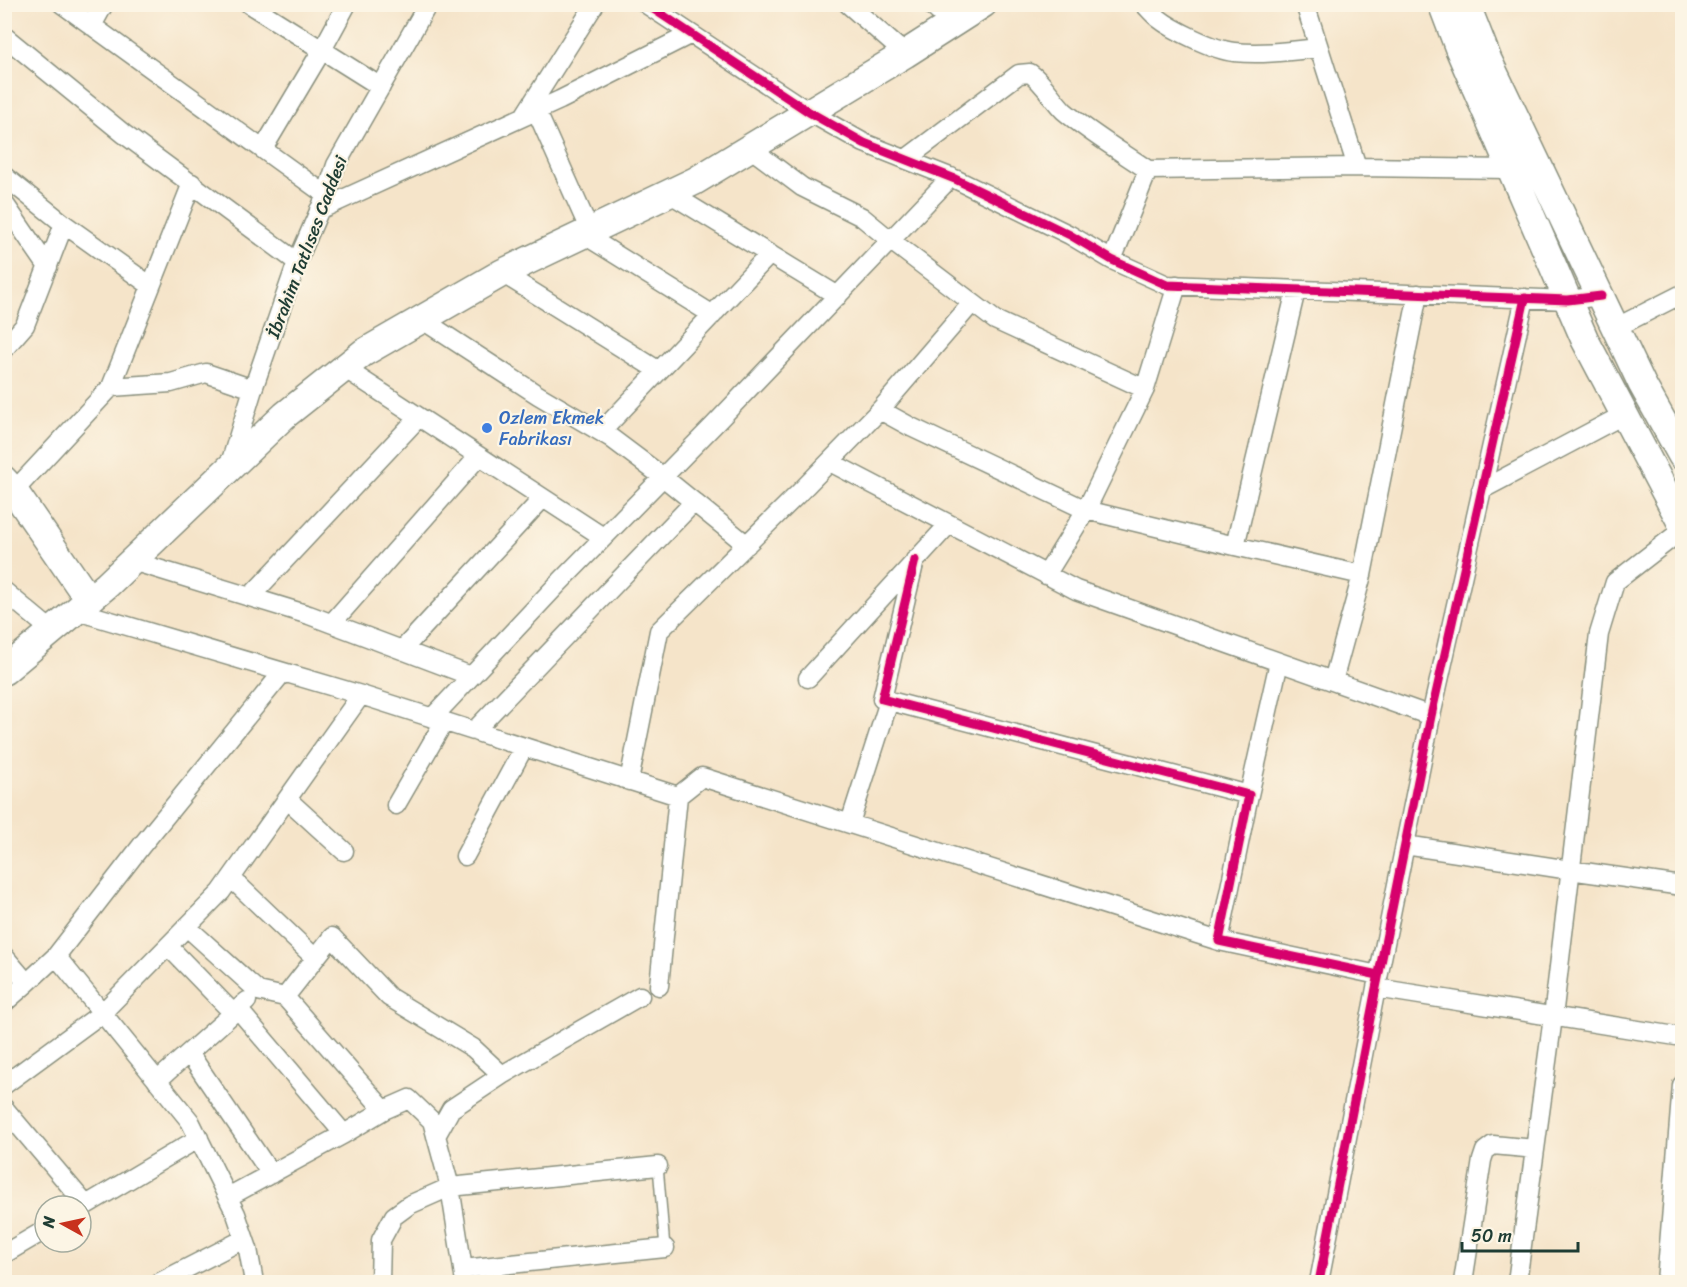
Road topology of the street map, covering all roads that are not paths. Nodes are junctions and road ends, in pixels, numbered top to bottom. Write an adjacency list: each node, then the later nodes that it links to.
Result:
1 (62, 4): 16 (street)
2 (104, 4): 16 (street)
3 (249, 4): 20 (street)
4 (347, 4): 20 (street)
5 (428, 4): 22 (street, İbrahim Tatlıses Caddesi)
6 (595, 4): 24 (street)
7 (646, 4): 17 (street)
8 (848, 4): 21 (street)
9 (930, 4): 15 (street)
10 (982, 4): 15 (main road)
11 (1144, 4): 19 (street)
12 (1305, 4): 19 (street)
13 (1442, 4): 29 (main road)
14 (1466, 4): 51 (main road)
15 (952, 24): 21 (main road)
16 (92, 26): 26 (street)
17 (691, 34): 23 (street); 24 (street)
18 (4, 36): 33 (street)
19 (1319, 48): 28 (street)
20 (322, 50): 22 (street); 26 (street)
21 (905, 54): 23 (main road)
22 (381, 87): 35 (street, İbrahim Tatlıses Caddesi)
23 (809, 112): 25 (main road); 27 (street)
24 (530, 113): 35 (street); 38 (street)
25 (750, 148): 34 (main road); 39 (street)
26 (263, 149): 35 (street)
27 (906, 159): 30 (street); 32 (street)
28 (1357, 167): 29 (street); 30 (street)
29 (1510, 169): 53 (main road)
30 (1148, 170): 41 (street)
31 (4, 176): 37 (street)
32 (951, 177): 39 (street); 41 (street)
33 (192, 183): 42 (street); 46 (street)
34 (669, 193): 38 (main road); 40 (street)
35 (322, 202): 42 (street, İbrahim Tatlıses Caddesi)
36 (4, 203): 43 (street)
37 (64, 224): 43 (street); 46 (street)
38 (586, 232): 44 (main road); 55 (street)
39 (890, 240): 50 (street); 54 (street)
40 (770, 254): 50 (street); 55 (street)
41 (1112, 260): 45 (street)
42 (297, 262): 62 (street, İbrahim Tatlıses Caddesi)
43 (48, 267): 58 (street)
44 (502, 273): 56 (main road); 60 (street)
45 (1177, 285): 47 (street); 63 (street)
46 (151, 286): 61 (street)
47 (1296, 290): 48 (street); 83 (street)
48 (1418, 294): 52 (street); 87 (street)
49 (1683, 294): 57 (street)
50 (837, 296): 72 (street)
51 (1601, 296): 53 (street); 57 (main road)
52 (1525, 298): 53 (street); 74 (street)
53 (1568, 300): 65 (main road)
54 (972, 303): 63 (street); 64 (street)
55 (713, 315): 60 (street)
56 (422, 319): 59 (main road); 67 (street)
57 (1615, 328): 69 (main road)
58 (4, 349)
59 (344, 368): 66 (street); 71 (main road)
60 (659, 371): 67 (street)
61 (111, 387): 62 (street); 73 (street)
62 (253, 389): 71 (street, İbrahim Tatlıses Caddesi)
63 (1146, 389): 77 (street)
64 (880, 410): 70 (street); 77 (street)
65 (1624, 414): 74 (street); 79 (main road)
66 (419, 417): 68 (street); 89 (street)
67 (601, 432): 72 (street)
68 (479, 456): 75 (street); 91 (street)
69 (1683, 456)
70 (830, 462): 78 (street); 82 (street)
71 (228, 469): 85 (main road)
72 (663, 477): 76 (street); 81 (street)
73 (9, 486): 90 (main road)
74 (1481, 490): 102 (street)
75 (543, 498): 81 (street); 93 (street)
76 (694, 502): 82 (street); 104 (street)
77 (1086, 510): 83 (street); 86 (street)
78 (948, 524): 84 (street); 86 (street)
79 (1683, 524)
80 (1683, 530): 115 (street)
81 (603, 537): 97 (street)
82 (747, 545): 106 (street)
83 (1235, 546): 87 (street)
84 (915, 560): 98 (street); 101 (street)
85 (132, 561): 89 (street); 90 (main road)
86 (1046, 575): 95 (street)
87 (1362, 575): 99 (street)
88 (4, 591): 92 (street)
89 (250, 597): 91 (street)
90 (83, 605): 92 (main road); 96 (street)
91 (332, 623): 93 (street)
92 (52, 631): 94 (main road)
93 (402, 650): 97 (street)
94 (8, 662)
95 (1279, 662): 99 (street); 107 (street)
96 (283, 672): 100 (street); 122 (street)
97 (471, 676): 103 (street)
98 (808, 678)
99 (1334, 681): 102 (street)
100 (361, 695): 103 (street); 109 (street)
101 (889, 701): 107 (street); 111 (street)
102 (1431, 716): 112 (street)
103 (438, 720): 104 (street); 110 (street)
104 (474, 731): 105 (street)
105 (524, 747): 106 (street); 114 (street)
106 (629, 781): 108 (street)
107 (1249, 795): 119 (street)
108 (678, 796): 111 (street); 126 (street)
109 (287, 799): 113 (street); 116 (street)
110 (396, 805)
111 (850, 823): 119 (street)
112 (1405, 845): 115 (street); 124 (street)
113 (344, 851)
114 (465, 856)
115 (1570, 870): 117 (street); 133 (street)
116 (231, 878): 118 (street); 123 (street)
117 (1683, 886)
118 (187, 927): 120 (street); 127 (street)
119 (1219, 941): 124 (street)
120 (168, 946): 131 (street); 132 (street)
121 (4, 956): 125 (street)
122 (56, 956): 125 (street); 132 (street)
123 (315, 958): 129 (street); 136 (street)
124 (1377, 982): 133 (street); 160 (street)
125 (27, 983): 130 (street)
126 (659, 986)
127 (258, 992): 129 (street); 131 (street)
128 (639, 996): 136 (street)
129 (285, 997): 141 (street)
130 (4, 1003)
131 (236, 1011): 135 (street); 142 (street)
132 (102, 1013): 137 (street); 138 (street)
133 (1553, 1017): 134 (street); 145 (street)
134 (1683, 1037)
135 (189, 1053): 137 (street); 147 (street)
136 (502, 1075): 143 (street)
137 (157, 1081): 144 (street)
138 (4, 1085)
139 (1683, 1085): 163 (street)
140 (4, 1108): 149 (street)
141 (384, 1110): 142 (street); 143 (street)
142 (344, 1134): 147 (street)
143 (436, 1136): 148 (street)
144 (199, 1138): 150 (street); 151 (street)
145 (1535, 1149): 161 (street); 162 (street)
146 (658, 1166): 148 (street); 154 (lane)
147 (271, 1174): 150 (street)
148 (450, 1187): 156 (street); 159 (street)
149 (73, 1194)
150 (228, 1197): 153 (street)
151 (93, 1201)
152 (33, 1237): 155 (street)
153 (244, 1239): 157 (street); 158 (street)
154 (664, 1248): 156 (street)
155 (4, 1254)
156 (464, 1276)
157 (160, 1282)
158 (254, 1282)
159 (380, 1282)
160 (1319, 1282)
161 (1462, 1282)
162 (1517, 1282)
163 (1666, 1282)

